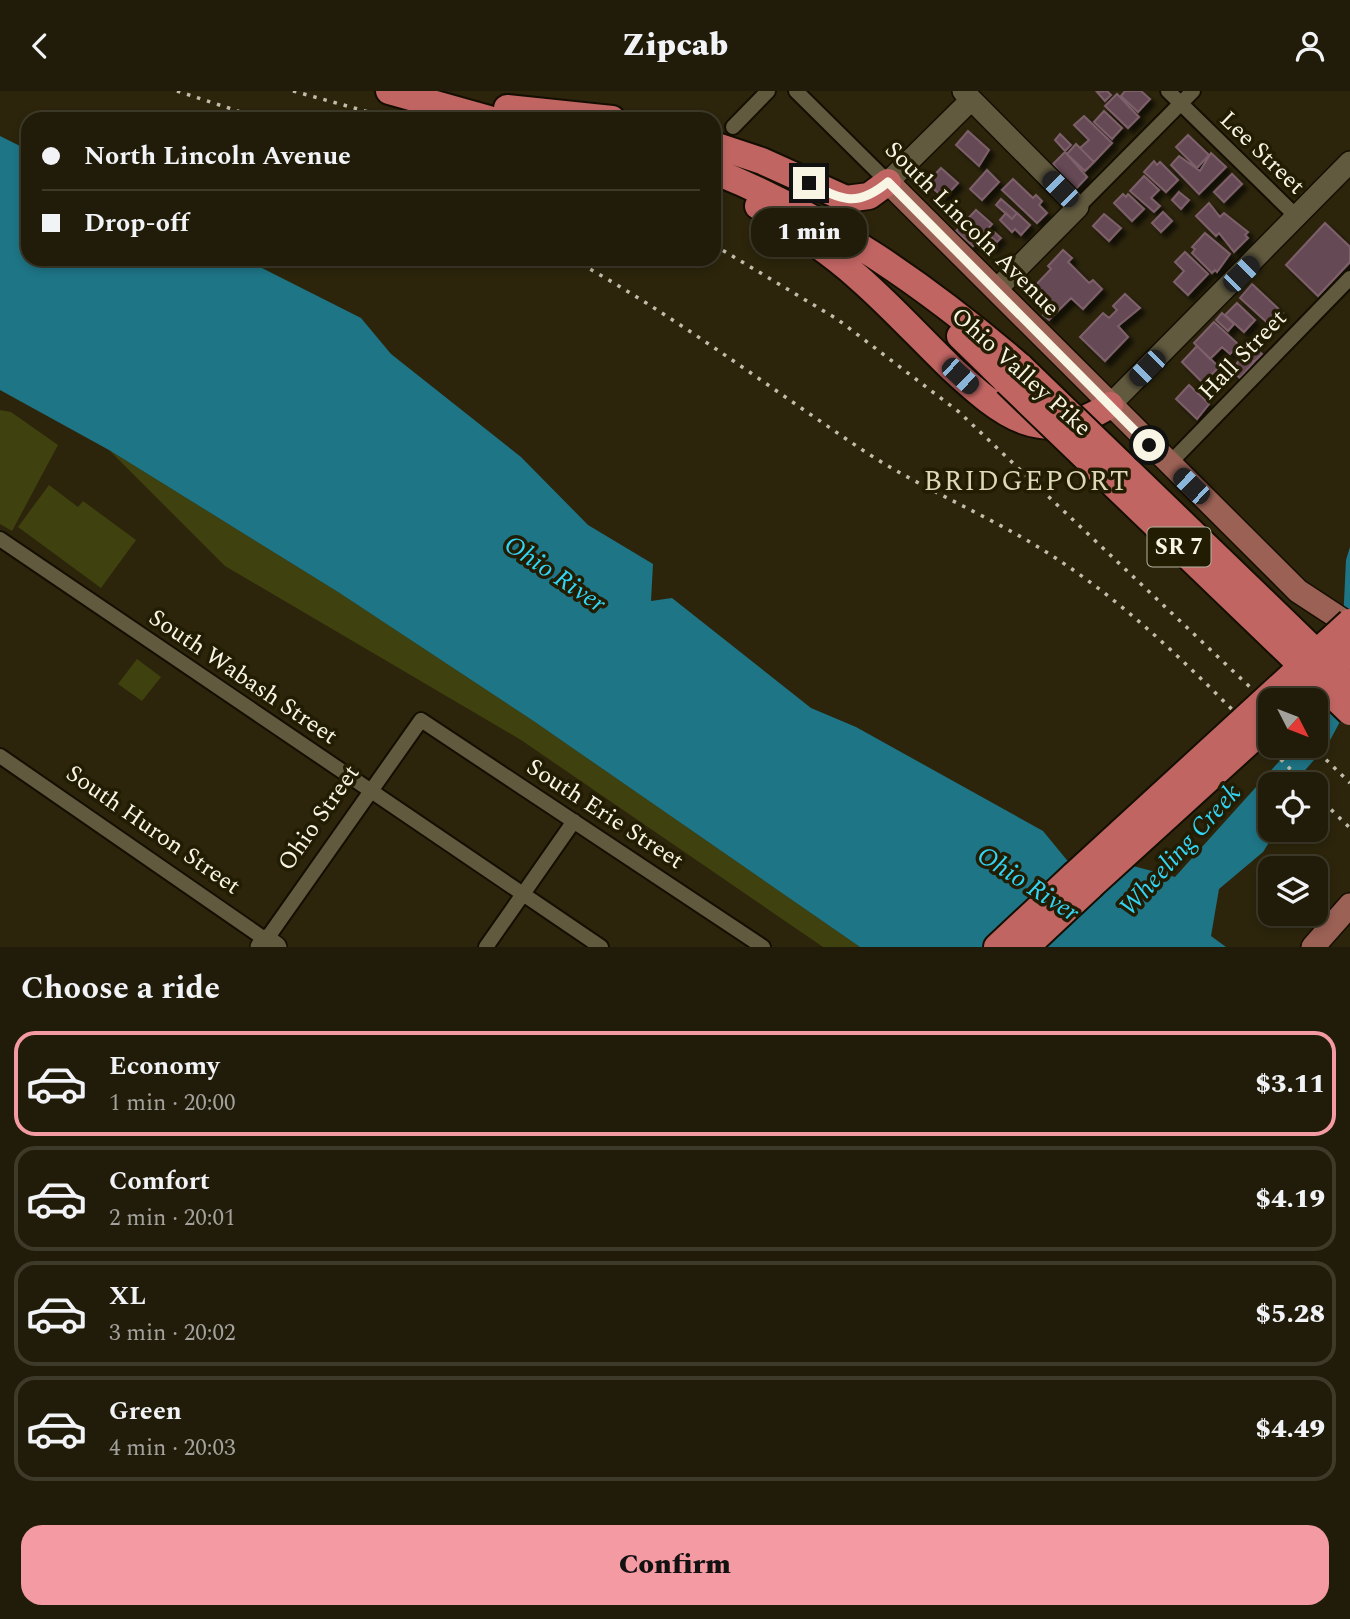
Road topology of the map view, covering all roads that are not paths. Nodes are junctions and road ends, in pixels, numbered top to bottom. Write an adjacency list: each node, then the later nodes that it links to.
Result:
1 (389, 91): 9 (highway)
2 (450, 91): 10 (highway)
3 (768, 91): 11 (street)
4 (796, 91): 14 (street, South Lincoln Avenue)
5 (1168, 91): 8 (street, Lee Street)
6 (1193, 91): 8 (street)
7 (971, 94): 14 (street); 17 (street)
8 (1180, 104): 17 (street); 18 (street, Lee Street)
9 (493, 112)
10 (496, 112)
11 (723, 136): 14 (highway)
12 (1350, 162): 18 (street)
13 (721, 174): 21 (highway, Ohio Valley Pike / SR 7)
14 (888, 182): 20 (main road, South Lincoln Avenue)
15 (721, 190): 16 (highway, Ohio Valley Pike / SR 7)
16 (758, 206): 21 (highway, Ohio Valley Pike / SR 7); 22 (highway)
17 (1078, 207): 20 (street)
18 (1297, 217): 22 (street)
19 (1350, 278): 23 (street, Hall Street)
20 (996, 290): 22 (main road, South Lincoln Avenue)
21 (1014, 374): 27 (highway, Ohio Valley Pike / SR 7, bridge); 29 (highway, Ohio Valley Pike / SR 7, bridge)
22 (1110, 405): 23 (main road, South Lincoln Avenue)
23 (1168, 464): 25 (main road, South Lincoln Avenue)
24 (0, 539): 33 (street, South Wabash Street)
25 (1350, 624): 35 (highway, bridge)
26 (1350, 652): 28 (highway, bridge)
27 (1350, 685)
28 (1310, 688)
29 (1350, 712)
30 (421, 720): 33 (street, Ohio Street); 34 (street, South Erie Street)
31 (1258, 733): 35 (highway, bridge)
32 (0, 756): 38 (street, South Huron Street)
33 (369, 791): 36 (street, South Wabash Street); 38 (street, Ohio Street)
34 (574, 821): 36 (street); 41 (street, South Erie Street)
35 (1082, 880): 42 (highway); 43 (highway)
36 (524, 893): 39 (street); 40 (street, South Wabash Street)
37 (1350, 905): 44 (main road)
38 (268, 945)
39 (486, 947)
40 (601, 947)
41 (763, 947)
42 (997, 947)
43 (1026, 947)
44 (1313, 947)

